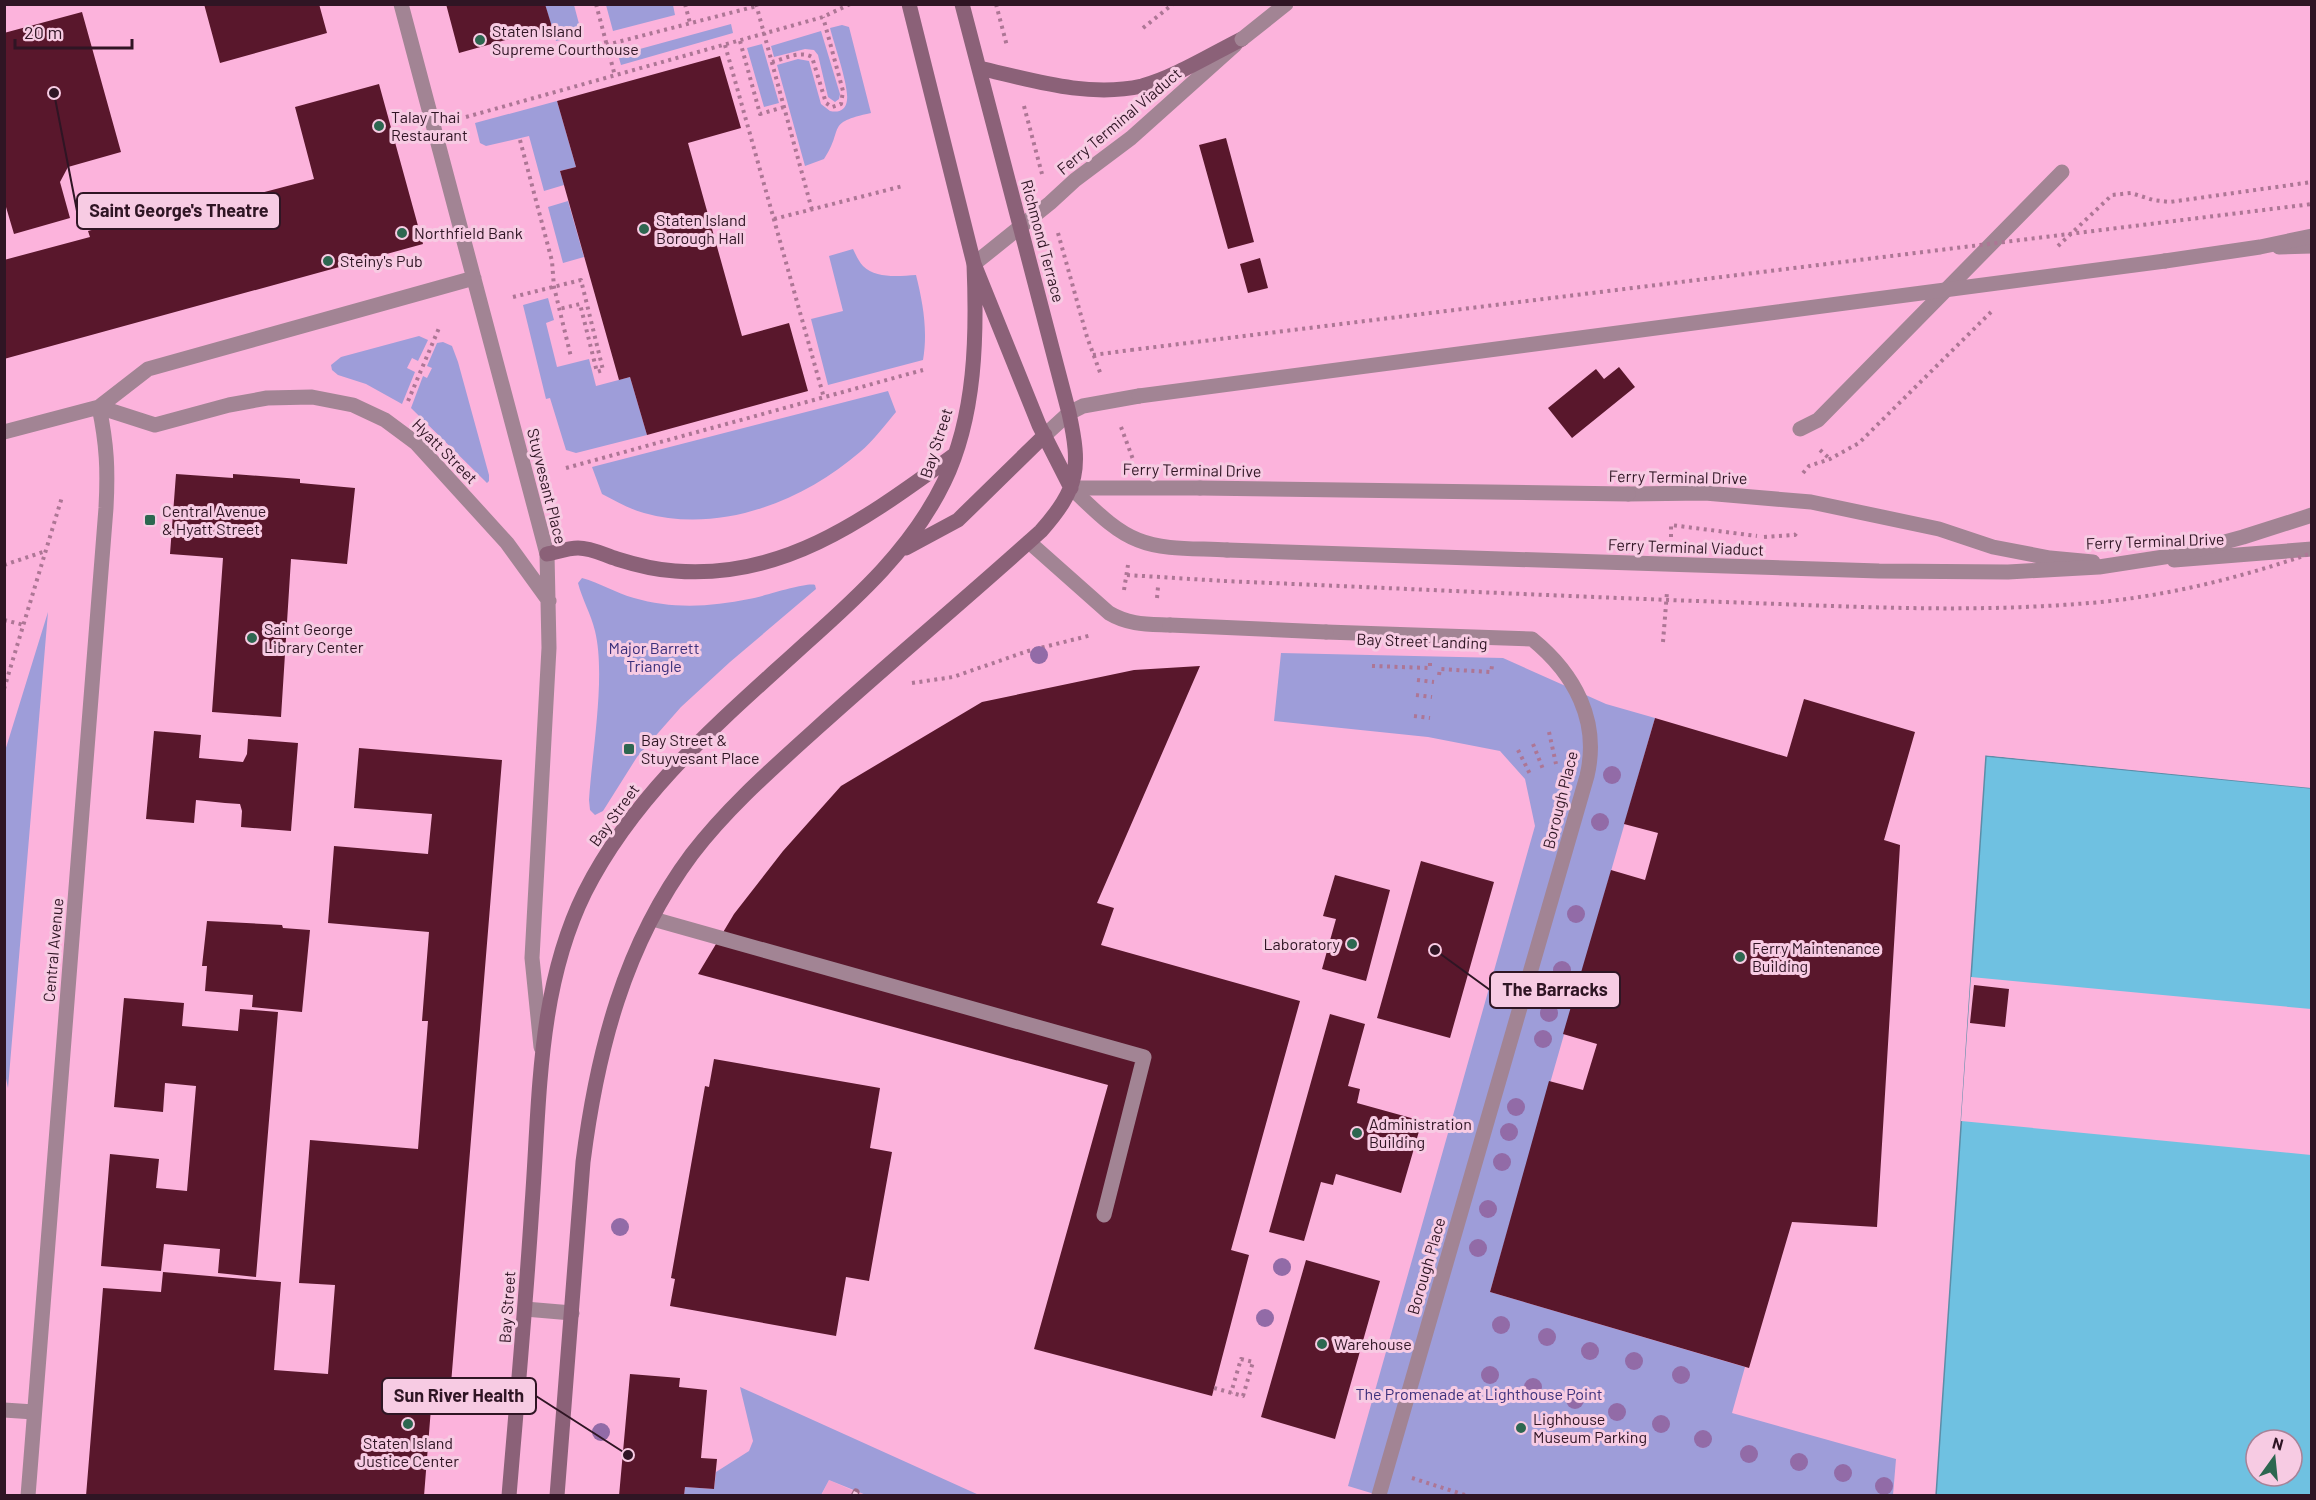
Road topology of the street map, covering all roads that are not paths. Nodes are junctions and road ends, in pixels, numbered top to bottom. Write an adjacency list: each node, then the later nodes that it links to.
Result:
1 (401, 4): 13 (street, Stuyvesant Place)
2 (909, 4): 12 (main road)
3 (962, 4): 6 (main road, Richmond Terrace)
4 (1286, 4): 5 (street, Ferry Terminal Viaduct, bridge)
5 (1242, 39): 6 (main road); 8 (street, Ferry Terminal Viaduct)
6 (979, 68): 8 (main road, Richmond Terrace)
7 (2062, 172): 16 (street)
8 (1021, 226): 12 (street, Ferry Terminal Viaduct); 15 (main road, Richmond Terrace)
9 (2312, 236): 11 (street)
10 (2312, 246): 11 (street)
11 (2260, 247): 15 (street, bridge)
12 (974, 264): 18 (main road); 19 (main road, Bay Street)
13 (474, 278): 14 (street); 25 (street, Stuyvesant Place)
14 (99, 408): 17 (street); 26 (street, Hyatt Street); 33 (street, Central Avenue)
15 (1069, 413): 18 (street); 20 (main road, Richmond Terrace)
16 (1800, 429)
17 (4, 432)
18 (1045, 435): 20 (main road); 24 (main road)
19 (954, 455): 24 (main road, Bay Street); 25 (main road)
20 (1071, 488): 21 (street, Ferry Terminal Viaduct, bridge); 22 (main road); 23 (street, Ferry Terminal Drive, bridge)
21 (2312, 515)
22 (1029, 542): 27 (main road); 34 (street, Borough Place, bridge)
23 (2312, 549)
24 (901, 551): 28 (main road, Bay Street)
25 (547, 554): 26 (street, Stuyvesant Place)
26 (549, 601): 28 (street, Stuyvesant Place)
27 (653, 919): 29 (street); 31 (main road)
28 (542, 1061): 30 (main road, Bay Street)
29 (1104, 1215)
30 (525, 1309): 31 (street); 36 (main road, Bay Street)
31 (572, 1312): 37 (main road)
32 (4, 1410): 33 (street)
33 (34, 1412): 35 (street, Central Avenue)
34 (1379, 1495)
35 (28, 1496)
36 (509, 1496)
37 (557, 1496)

